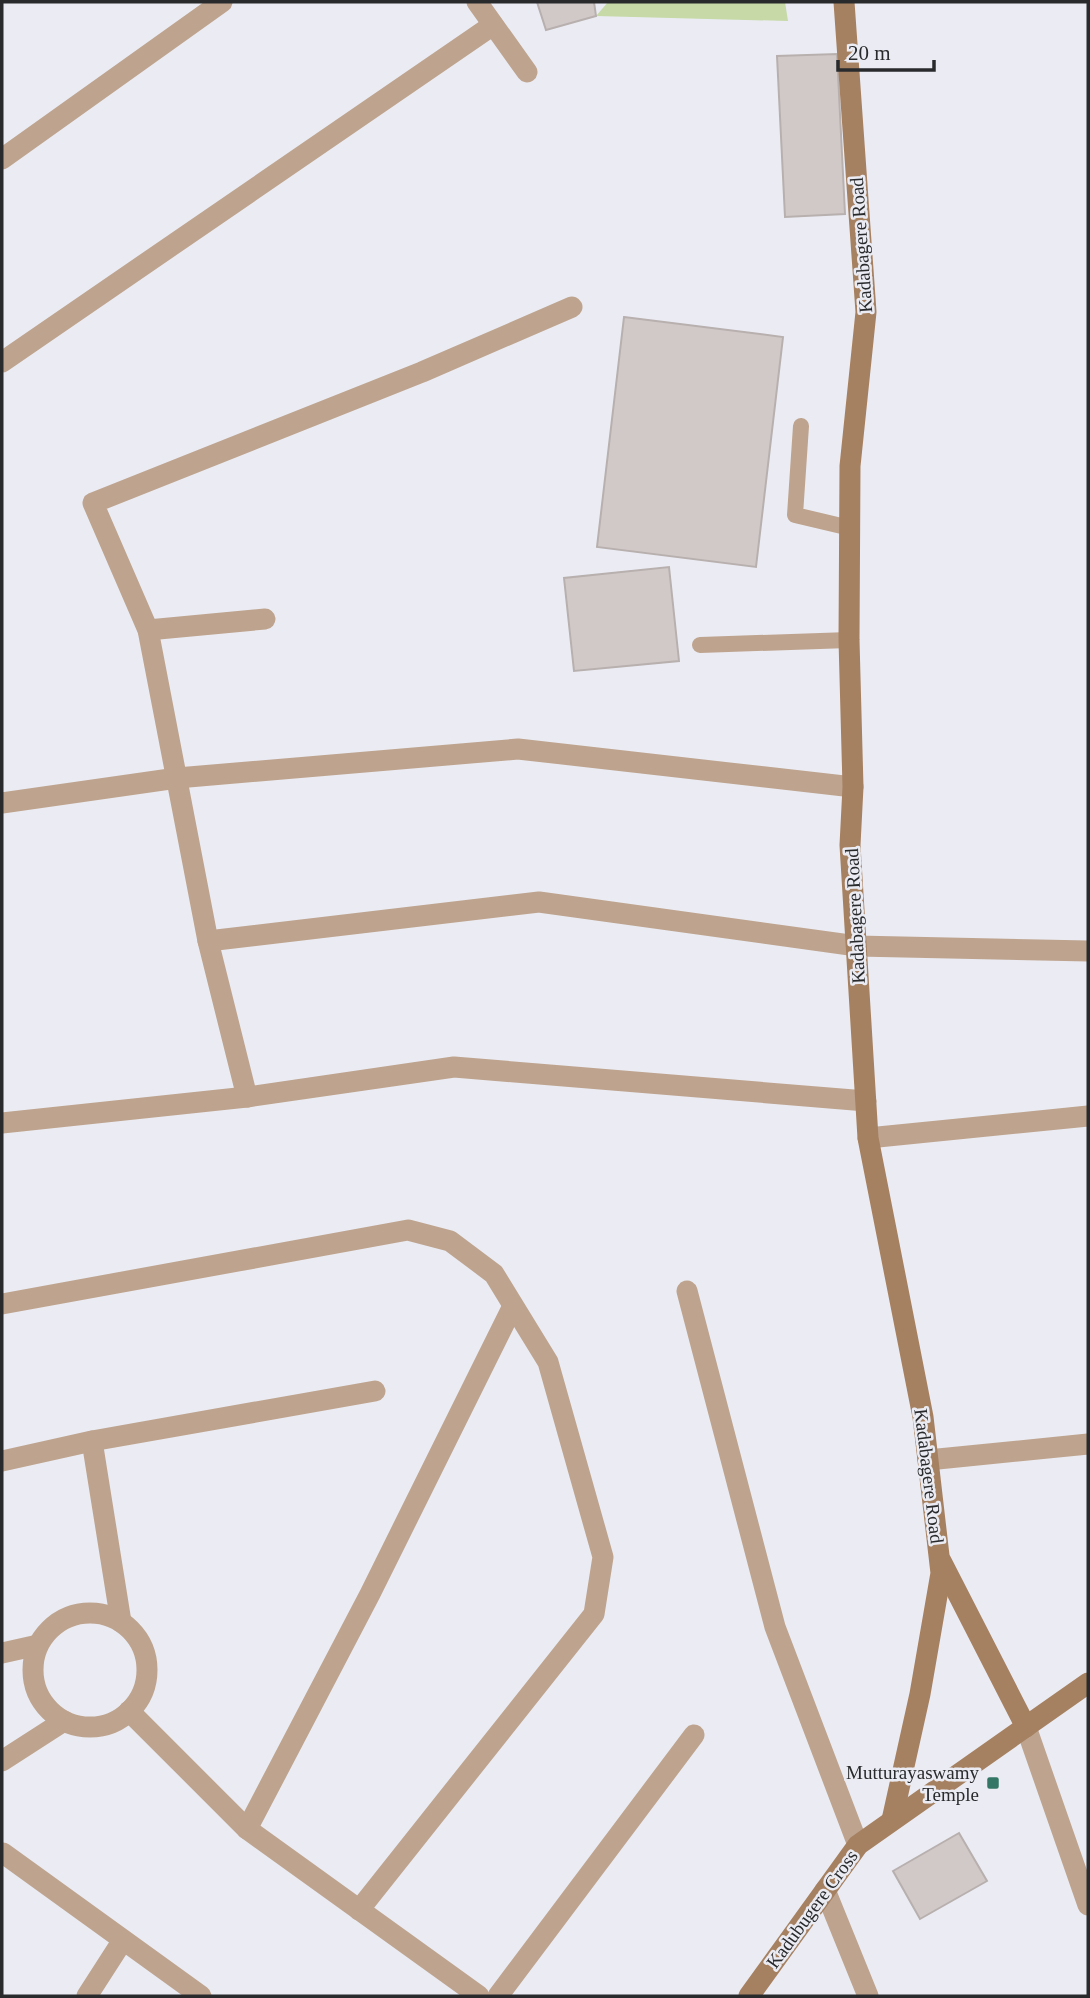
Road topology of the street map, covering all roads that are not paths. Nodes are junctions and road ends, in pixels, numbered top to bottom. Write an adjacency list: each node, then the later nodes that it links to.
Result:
1 (222, 2): 6 (street)
2 (477, 2): 4 (street)
3 (845, 2): 10 (street, Kadabagere Road)
4 (493, 24): 5 (street); 8 (street)
5 (527, 72)
6 (2, 159)
7 (572, 307): 12 (street)
8 (2, 362)
9 (801, 426): 10 (lane)
10 (850, 528): 13 (street, Kadabagere Road)
11 (265, 618): 12 (street)
12 (148, 630): 15 (street)
13 (849, 640): 14 (lane); 16 (street, Kadabagere Road)
14 (699, 645)
15 (177, 778): 16 (street); 17 (street); 18 (street)
16 (853, 787): 19 (street, Kadabagere Road)
17 (2, 803)
18 (208, 941): 19 (street); 21 (street)
19 (857, 946): 20 (street); 22 (street, Kadabagere Road)
20 (1088, 951)
21 (247, 1097): 22 (street); 24 (street)
22 (866, 1101): 25 (street, Kadabagere Road)
23 (1088, 1116): 25 (street)
24 (2, 1122)
25 (869, 1139): 32 (street, Kadabagere Road)
26 (687, 1292): 46 (street)
27 (2, 1304): 28 (street)
28 (513, 1306): 45 (street); 50 (street)
29 (375, 1391): 30 (street)
30 (92, 1441): 33 (street); 35 (street)
31 (1088, 1444): 32 (street)
32 (928, 1460): 34 (street, Kadabagere Road)
33 (2, 1461)
34 (940, 1559): 41 (street); 44 (street, Kadabagere Road)
35 (121, 1622): 36 (street); 39 (street)
36 (38, 1645): 37 (street); 40 (street)
37 (2, 1653)
38 (1088, 1683): 41 (street, Kadubugere Cross)
39 (130, 1711): 40 (street); 45 (street)
40 (64, 1721): 43 (street)
41 (1026, 1727): 44 (street, Kadubugere Cross); 49 (street)
42 (694, 1735): 55 (street)
43 (2, 1761)
44 (892, 1820): 46 (street, Kadubugere Cross)
45 (247, 1829): 50 (street)
46 (858, 1845): 48 (street, Kadubugere Cross)
47 (2, 1853): 51 (street)
48 (825, 1890): 56 (street, Kadubugere Cross); 57 (street)
49 (1088, 1904)
50 (359, 1910): 54 (street)
51 (123, 1940): 52 (street); 53 (street)
52 (87, 1996)
53 (201, 1996)
54 (479, 1996)
55 (498, 1996)
56 (749, 1996)
57 (868, 1996)

